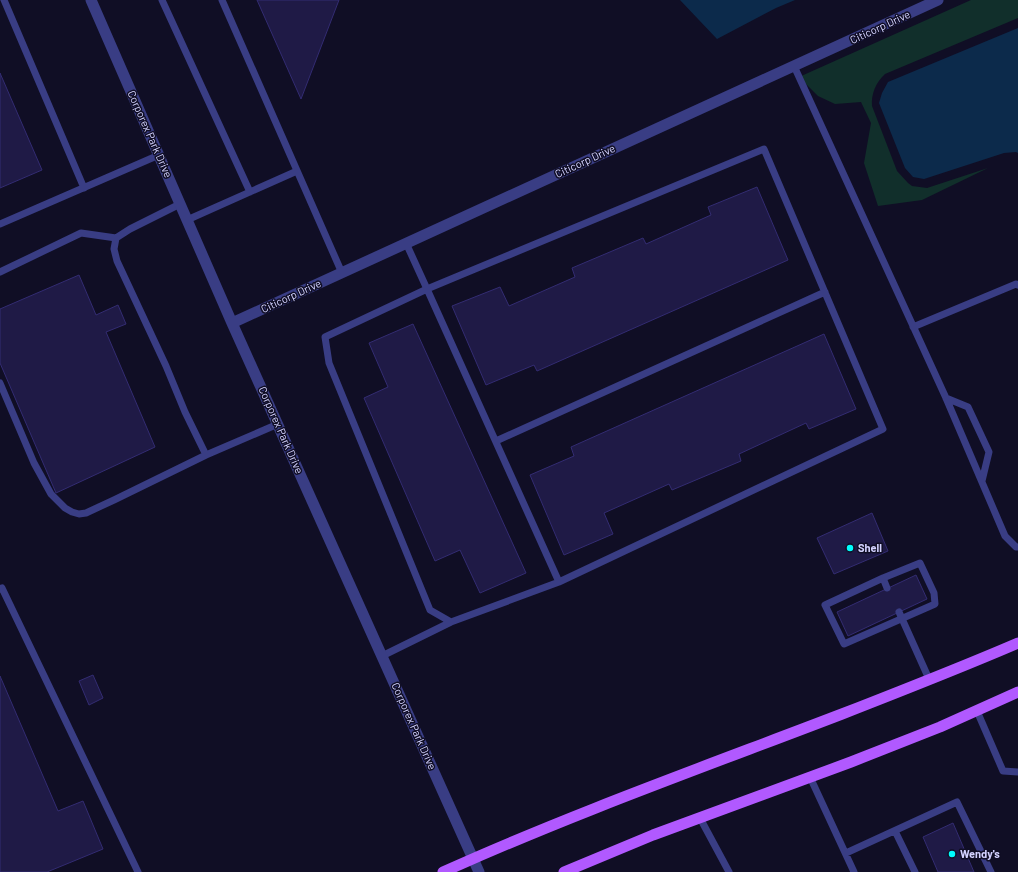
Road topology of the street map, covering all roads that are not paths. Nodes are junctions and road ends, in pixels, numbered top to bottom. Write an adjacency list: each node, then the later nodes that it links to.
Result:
1 (4, 0): 9 (lane)
2 (91, 0): 7 (street, Corporex Park Drive)
3 (162, 0): 10 (lane)
4 (222, 0): 8 (lane)
5 (938, 0): 6 (street, Citicorp Drive)
6 (794, 66): 15 (street, Citicorp Drive); 22 (lane)
7 (159, 155): 9 (lane); 11 (street, Corporex Park Drive)
8 (297, 171): 10 (lane); 17 (lane)
9 (84, 188): 13 (lane)
10 (250, 192): 12 (lane)
11 (180, 204): 12 (street, Corporex Park Drive); 14 (lane)
12 (187, 220): 21 (street, Corporex Park Drive)
13 (0, 224)
14 (116, 238): 16 (lane); 27 (lane)
15 (406, 243): 17 (street, Citicorp Drive); 19 (lane)
16 (0, 272)
17 (342, 273): 21 (street, Citicorp Drive)
18 (1018, 285): 22 (lane)
19 (427, 289): 20 (lane); 26 (lane); 35 (lane)
20 (825, 292): 26 (lane); 31 (lane)
21 (232, 323): 25 (street, Corporex Park Drive)
22 (913, 327): 24 (lane)
23 (0, 383): 27 (lane)
24 (946, 398): 28 (lane); 28 (lane)
25 (278, 424): 27 (lane); 37 (street, Corporex Park Drive)
26 (496, 441): 31 (lane)
27 (206, 455)
28 (982, 481): 29 (lane)
29 (1018, 547)
30 (883, 578): 32 (lane); 34 (lane); 34 (lane)
31 (559, 582): 35 (lane)
32 (887, 588)
33 (0, 589): 48 (lane)
34 (900, 616): 38 (lane)
35 (451, 622): 37 (lane)
36 (1018, 643): 38 (main road)
37 (382, 656): 46 (street, Corporex Park Drive)
38 (930, 679): 46 (main road)
39 (1018, 692): 40 (main road)
40 (977, 711): 41 (lane); 42 (main road)
41 (1018, 772)
42 (810, 777): 43 (main road); 45 (lane)
43 (700, 818): 47 (main road); 52 (lane)
44 (895, 831): 45 (lane); 54 (lane); 55 (lane)
45 (846, 854): 53 (lane)
46 (473, 859): 49 (main road); 50 (street, Corporex Park Drive)
47 (585, 868): 51 (main road)
48 (138, 872)
49 (444, 872)
50 (479, 872)
51 (564, 872)
52 (728, 872)
53 (854, 872)
54 (916, 872)
55 (991, 872)

